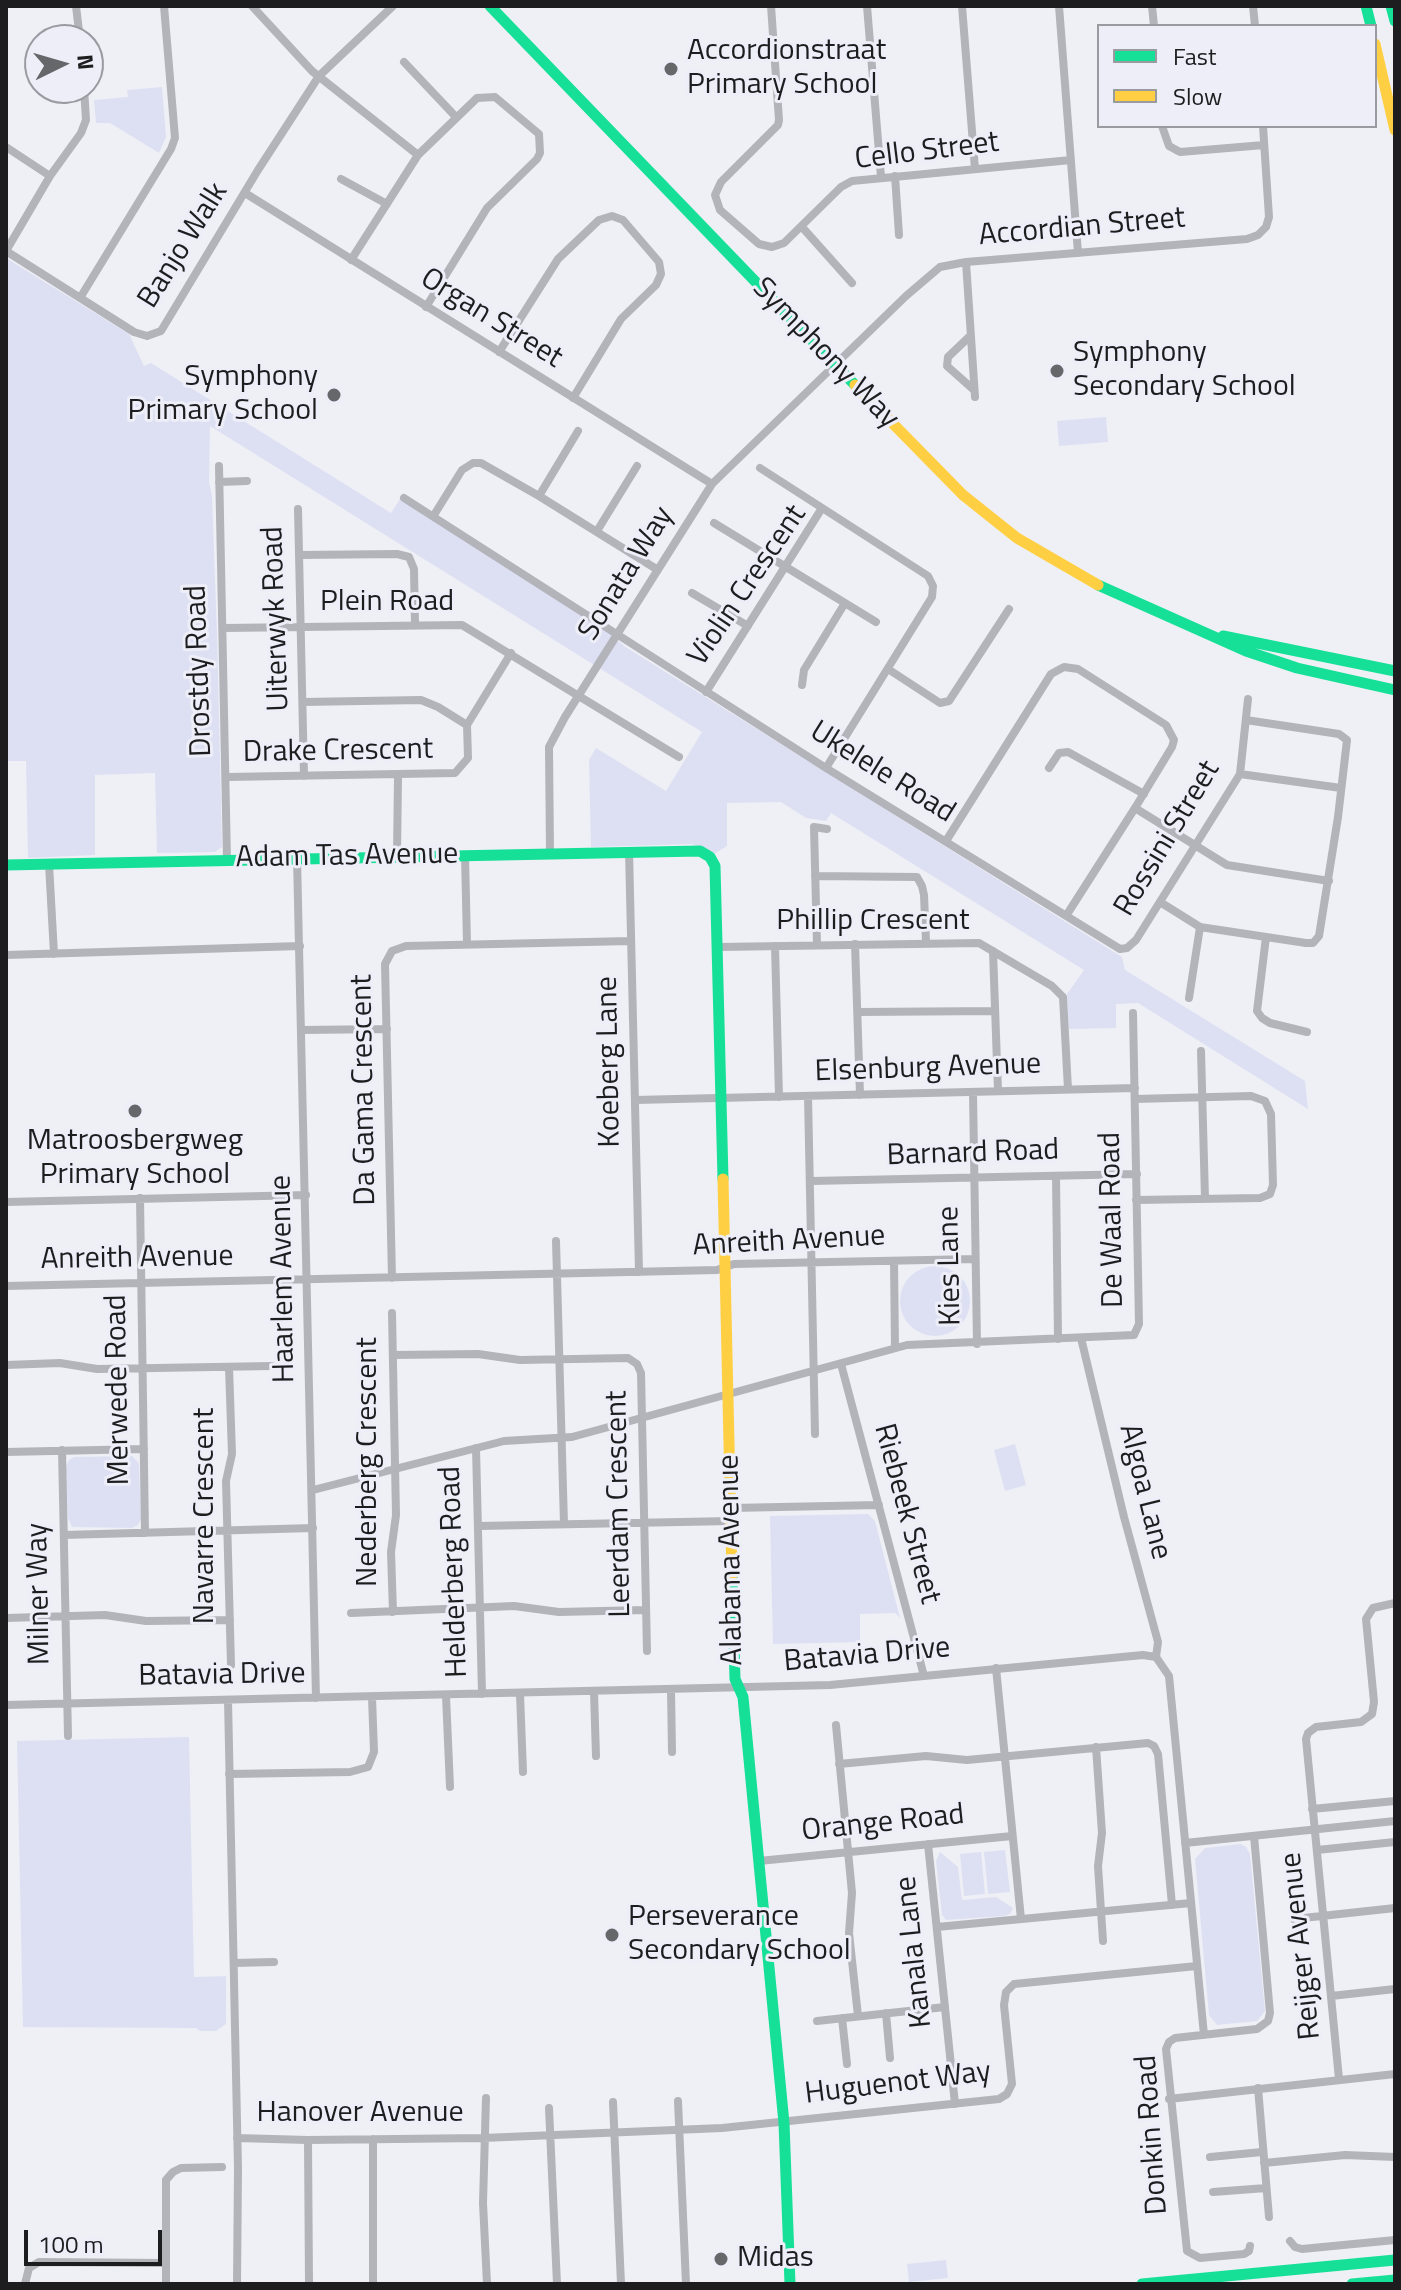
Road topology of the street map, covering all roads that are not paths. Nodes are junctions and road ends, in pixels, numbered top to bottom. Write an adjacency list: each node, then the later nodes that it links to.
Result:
1 (164, 6): 37 (street)
2 (252, 6): 13 (street)
3 (393, 6): 13 (street, Banjo Walk)
4 (490, 6): 41 (street, Symphony Way)
5 (771, 6): 30 (street, Cello Street)
6 (867, 6): 26 (street)
7 (962, 6): 23 (street)
8 (1059, 6): 22 (street)
9 (1391, 6): 10 (street)
10 (1395, 21)
11 (1377, 53): 18 (street)
12 (404, 62): 15 (street)
13 (319, 76): 21 (street); 28 (street, Banjo Walk)
14 (85, 104): 24 (street)
15 (456, 117): 21 (street); 38 (street)
16 (1163, 128): 19 (street)
17 (1263, 128): 19 (street, Accordian Street)
18 (1395, 130)
19 (1264, 145): 33 (street, Accordian Street)
20 (6, 147): 24 (street)
21 (418, 155): 29 (street)
22 (1071, 160): 23 (street, Cello Street); 33 (street)
23 (975, 169): 25 (street, Cello Street)
24 (50, 176): 32 (street)
25 (895, 176): 26 (street, Cello Street); 31 (street)
26 (881, 177): 30 (street, Cello Street)
27 (341, 179): 29 (street)
28 (245, 193): 34 (street, Organ Street); 37 (street, Banjo Walk)
29 (387, 204): 34 (street)
30 (802, 227): 36 (street)
31 (899, 235)
32 (6, 251): 37 (street, Banjo Walk)
33 (1078, 253): 35 (street, Accordian Street)
34 (351, 260): 38 (street, Organ Street)
35 (966, 262): 39 (street); 41 (street, Accordian Street)
36 (852, 283)
37 (80, 298)
38 (426, 307): 40 (street, Organ Street)
39 (969, 337): 39 (street)
40 (499, 352): 42 (street, Organ Street); 42 (street)
41 (836, 364): 49 (street, Sonata Way); 69 (street, Symphony Way)
42 (573, 398): 49 (street, Organ Street)
43 (578, 431): 50 (street)
44 (219, 466): 48 (street, Drostdy Road)
45 (637, 466): 56 (street)
46 (760, 468): 52 (street)
47 (247, 481): 48 (street)
48 (219, 482): 67 (street, Drostdy Road)
49 (712, 484): 59 (street, Sonata Way)
50 (539, 496): 54 (street); 56 (street)
51 (404, 498): 54 (street, Ukelele Road)
52 (822, 508): 58 (street, Violin Crescent); 71 (street, Violin Crescent)
53 (298, 509): 57 (street, Uiterwyk Road)
54 (434, 515): 68 (street, Ukelele Road)
55 (714, 523): 58 (street)
56 (597, 531): 59 (street)
57 (300, 555): 64 (street); 65 (street, Uiterwyk Road)
58 (785, 567): 61 (street); 66 (street, Violin Crescent)
59 (658, 570): 68 (street, Sonata Way)
60 (692, 593): 66 (street)
61 (845, 603): 63 (street); 73 (street)
62 (1009, 609): 71 (street)
63 (876, 622)
64 (415, 624): 65 (street, Plein Road); 70 (street, Plein Road)
65 (302, 626): 67 (street, Plein Road); 78 (street, Uiterwyk Road)
66 (748, 626): 75 (street, Violin Crescent)
67 (224, 628): 87 (street, Drostdy Road)
68 (618, 634): 75 (street, Ukelele Road); 76 (street, Sonata Way)
69 (1211, 634): 72 (street, Symphony Way); 74 (street, Symphony Way)
70 (511, 653): 76 (street, Plein Road); 80 (street, Drake Crescent)
71 (888, 669): 82 (street, Violin Crescent)
72 (1395, 671)
73 (802, 685)
74 (1395, 690)
75 (706, 692): 82 (street, Ukelele Road)
76 (578, 697): 81 (street, Plein Road); 96 (street, Sonata Way)
77 (1248, 699): 79 (street, Rossini Street)
78 (303, 702): 80 (street); 85 (street, Uiterwyk Road)
79 (1246, 720): 84 (street, Rossini Street); 88 (street)
80 (467, 725): 86 (street, Drake Crescent)
81 (679, 757)
82 (826, 768): 92 (street, Ukelele Road)
83 (1049, 768): 89 (street)
84 (1240, 774): 88 (street); 93 (street, Rossini Street)
85 (304, 776): 86 (street, Drake Crescent); 87 (street, Drake Crescent)
86 (398, 776): 98 (street)
87 (227, 777): 100 (street, Drostdy Road)
88 (1341, 788): 104 (street)
89 (1144, 794): 90 (street); 92 (street)
90 (1135, 808): 93 (street); 106 (street)
91 (827, 829): 103 (street)
92 (946, 841): 106 (street, Ukelele Road)
93 (1194, 847): 104 (street); 105 (street, Rossini Street)
94 (688, 850): 95 (street, Adam Tas Avenue); 116 (street, Alabama Avenue)
95 (629, 851): 96 (street, Adam Tas Avenue); 109 (street, Koeberg Lane)
96 (550, 853): 97 (street, Adam Tas Avenue)
97 (465, 855): 98 (street, Adam Tas Avenue); 111 (street)
98 (397, 856): 99 (street, Adam Tas Avenue)
99 (297, 858): 100 (street, Adam Tas Avenue); 114 (street, Haarlem Avenue)
100 (227, 860): 101 (street, Adam Tas Avenue)
101 (49, 864): 102 (street, Adam Tas Avenue); 119 (street)
102 (6, 865)
103 (815, 876): 110 (street); 113 (street)
104 (1329, 881): 108 (street)
105 (1160, 902): 107 (street); 117 (street, Rossini Street)
106 (1066, 916): 117 (street, Ukelele Road)
107 (1200, 927): 108 (street); 121 (street)
108 (1266, 937): 127 (street)
109 (631, 941): 111 (street, Da Gama Crescent); 139 (street, Koeberg Lane)
110 (926, 942): 112 (street, Phillip Crescent); 118 (street, Phillip Crescent)
111 (467, 944): 125 (street, Da Gama Crescent)
112 (855, 944): 113 (street, Phillip Crescent); 123 (street)
113 (817, 945): 115 (street, Phillip Crescent)
114 (300, 946): 119 (street); 126 (street, Haarlem Avenue)
115 (775, 946): 116 (street, Phillip Crescent); 135 (street)
116 (719, 947): 136 (street, Alabama Avenue)
117 (1122, 949)
118 (993, 951): 122 (street); 130 (street, Phillip Crescent)
119 (54, 954): 120 (street)
120 (6, 955)
121 (1189, 998)
122 (995, 1011): 123 (street); 131 (street)
123 (858, 1012): 133 (street)
124 (1133, 1013): 129 (street, De Waal Road)
125 (387, 1029): 126 (street); 156 (street, Da Gama Crescent)
126 (302, 1030): 144 (street, Haarlem Avenue)
127 (1307, 1032)
128 (1201, 1051): 137 (street)
129 (1135, 1088): 130 (street, Elsenburg Avenue); 138 (street, De Waal Road)
130 (1068, 1089): 131 (street, Elsenburg Avenue)
131 (998, 1091): 132 (street, Elsenburg Avenue)
132 (973, 1092): 133 (street, Elsenburg Avenue); 142 (street, Kies Lane)
133 (860, 1095): 134 (street, Elsenburg Avenue)
134 (808, 1096): 135 (street, Elsenburg Avenue); 143 (street)
135 (779, 1097): 136 (street, Elsenburg Avenue)
136 (722, 1098): 139 (street, Elsenburg Avenue); 153 (street, Alabama Avenue)
137 (1202, 1098): 138 (street); 146 (street); 146 (street)
138 (1135, 1099): 140 (street, De Waal Road)
139 (635, 1100): 154 (street, Koeberg Lane)
140 (1137, 1174): 141 (street, Barnard Road); 147 (street, De Waal Road)
141 (1056, 1176): 142 (street, Barnard Road); 162 (street)
142 (973, 1178): 143 (street, Barnard Road); 150 (street, Kies Lane)
143 (811, 1181): 152 (street)
144 (306, 1195): 145 (street); 157 (street, Haarlem Avenue)
145 (140, 1198): 148 (street); 158 (street, Merwede Road)
146 (1205, 1198): 147 (street)
147 (1136, 1200): 161 (street, De Waal Road)
148 (6, 1202)
149 (556, 1241): 155 (street)
150 (975, 1259): 151 (street, Anreith Avenue); 163 (street, Kies Lane)
151 (894, 1261): 152 (street, Anreith Avenue); 164 (street)
152 (812, 1263): 153 (street, Anreith Avenue); 172 (street)
153 (726, 1267): 154 (street, Anreith Avenue); 173 (street, Alabama Avenue)
154 (639, 1272): 155 (street, Anreith Avenue)
155 (557, 1274): 156 (street, Anreith Avenue); 166 (street)
156 (392, 1278): 157 (street, Anreith Avenue)
157 (308, 1279): 158 (street, Anreith Avenue); 182 (street, Haarlem Avenue)
158 (142, 1283): 159 (street, Anreith Avenue); 171 (street, Merwede Road)
159 (6, 1286)
160 (392, 1313): 165 (street, Nederberg Crescent)
161 (1081, 1338): 162 (street, De Waal Road); 201 (street, Algoa Lane)
162 (1058, 1339): 163 (street, De Waal Road)
163 (977, 1344): 164 (street, De Waal Road)
164 (895, 1348): 167 (street, De Waal Road)
165 (393, 1355): 166 (street, Leerdam Crescent); 181 (street, Nederberg Crescent)
166 (559, 1359): 174 (street, Leerdam Crescent); 176 (street)
167 (841, 1364): 172 (street, De Waal Road); 183 (street, Riebeek Street)
168 (6, 1365): 171 (street, Navarre Crescent)
169 (272, 1366): 170 (street, Navarre Crescent)
170 (229, 1367): 171 (street, Navarre Crescent); 189 (street, Navarre Crescent)
171 (143, 1369): 178 (street, Merwede Road)
172 (815, 1371): 173 (street, De Waal Road); 175 (street)
173 (729, 1395): 174 (street, De Waal Road); 184 (street, Alabama Avenue)
174 (642, 1418): 176 (street, De Waal Road); 185 (street, Leerdam Crescent)
175 (815, 1434)
176 (561, 1439): 177 (street, De Waal Road); 186 (street)
177 (476, 1448): 181 (street, De Waal Road); 187 (street, Helderberg Road)
178 (144, 1449): 179 (street); 190 (street, Merwede Road)
179 (62, 1450): 180 (street); 191 (street, Milner Way)
180 (6, 1452)
181 (396, 1469): 182 (street, De Waal Road); 195 (street, Nederberg Crescent)
182 (313, 1490): 188 (street, Haarlem Avenue)
183 (879, 1505): 184 (street); 204 (street, Riebeek Street)
184 (731, 1515): 185 (street); 205 (street, Alabama Avenue)
185 (644, 1522): 186 (street); 194 (street, Leerdam Crescent)
186 (564, 1524): 187 (street)
187 (479, 1526): 193 (street, Helderberg Road)
188 (313, 1528): 189 (street); 212 (street, Haarlem Avenue)
189 (228, 1530): 190 (street); 199 (street, Navarre Crescent)
190 (145, 1533): 191 (street)
191 (64, 1535): 197 (street, Milner Way)
192 (1395, 1603): 227 (street, Reijger Avenue)
193 (480, 1607): 194 (street, Nederberg Crescent); 195 (street, Nederberg Crescent); 208 (street, Helderberg Road)
194 (646, 1610): 200 (street, Leerdam Crescent)
195 (393, 1612): 196 (street, Nederberg Crescent)
196 (351, 1613)
197 (65, 1617): 198 (street); 199 (street); 214 (street, Milner Way)
198 (6, 1618)
199 (230, 1620): 202 (street, Navarre Crescent)
200 (647, 1651)
201 (1156, 1657): 203 (street, Batavia Drive); 233 (street)
202 (231, 1665)
203 (996, 1668): 204 (street, Batavia Drive); 220 (street)
204 (924, 1676): 205 (street, Batavia Drive)
205 (739, 1689): 206 (street, Batavia Drive); 237 (street, Alabama Avenue)
206 (671, 1690): 207 (street, Batavia Drive); 219 (street)
207 (594, 1692): 209 (street, Batavia Drive); 221 (street)
208 (482, 1694): 209 (street, Batavia Drive); 210 (street, Batavia Drive)
209 (520, 1694): 223 (street)
210 (446, 1696): 211 (street, Batavia Drive); 225 (street)
211 (372, 1697): 212 (street, Batavia Drive); 224 (street)
212 (316, 1698): 213 (street, Batavia Drive)
213 (228, 1700): 214 (street, Batavia Drive); 224 (street)
214 (66, 1704): 215 (street, Batavia Drive); 217 (street, Milner Way)
215 (6, 1705)
216 (836, 1725): 222 (street)
217 (68, 1736)
218 (1096, 1747): 220 (street); 239 (street); 241 (street)
219 (672, 1752)
220 (1005, 1755): 222 (street); 230 (street)
221 (596, 1756)
222 (839, 1764): 236 (street)
223 (523, 1772)
224 (229, 1774): 248 (street)
225 (450, 1787)
226 (1395, 1801): 227 (street)
227 (1312, 1809): 229 (street, Reijger Avenue)
228 (1395, 1821): 229 (street)
229 (1314, 1830): 231 (street); 235 (street, Reijger Avenue)
230 (1012, 1836): 234 (street, Orange Road); 243 (street)
231 (1254, 1836): 233 (street); 257 (street, Donkin Road)
232 (1395, 1842): 235 (street)
233 (1185, 1843): 238 (street)
234 (928, 1844): 236 (street, Orange Road); 245 (street, Kanala Lane)
235 (1317, 1850): 242 (street, Reijger Avenue)
236 (848, 1851): 237 (street, Orange Road); 254 (street)
237 (759, 1861): 269 (street, Alabama Avenue)
238 (1191, 1903): 239 (street); 249 (street)
239 (1172, 1905): 241 (street)
240 (1395, 1908): 242 (street)
241 (1101, 1912): 243 (street); 246 (street)
242 (1323, 1916): 244 (street); 251 (street, Reijger Avenue)
243 (1021, 1919): 245 (street)
244 (1294, 1919)
245 (937, 1927): 252 (street, Kanala Lane)
246 (1103, 1941)
247 (274, 1962): 248 (street)
248 (234, 1963): 273 (street)
249 (1197, 1966): 257 (street); 267 (street, Huguenot Way)
250 (1395, 1989): 251 (street)
251 (1331, 1996): 261 (street, Reijger Avenue)
252 (945, 2007): 253 (street); 267 (street, Kanala Lane)
253 (886, 2013): 254 (street); 258 (street)
254 (858, 2016): 255 (street)
255 (842, 2018): 256 (street); 259 (street)
256 (817, 2021)
257 (1204, 2035): 264 (street, Donkin Road)
258 (890, 2058)
259 (847, 2064)
260 (1395, 2074): 261 (street)
261 (1339, 2079): 262 (street)
262 (1258, 2088): 264 (street); 277 (street)
263 (486, 2098): 274 (street, Hanover Avenue)
264 (1169, 2099): 287 (street, Donkin Road)
265 (678, 2101): 270 (street)
266 (613, 2102): 271 (street)
267 (955, 2104): 269 (street, Huguenot Way)
268 (549, 2108): 272 (street)
269 (784, 2123): 270 (street, Hanover Avenue); 300 (street, Alabama Avenue)
270 (680, 2131): 271 (street, Hanover Avenue); 299 (street)
271 (615, 2134): 272 (street, Hanover Avenue); 298 (street)
272 (551, 2137): 274 (street, Hanover Avenue); 297 (street)
273 (237, 2138): 276 (street, Hanover Avenue); 293 (street)
274 (483, 2138): 275 (street, Hanover Avenue); 296 (street)
275 (373, 2139): 276 (street, Hanover Avenue); 295 (street)
276 (308, 2140): 294 (street)
277 (1262, 2152): 278 (street); 280 (street)
278 (1210, 2157)
279 (1395, 2157): 280 (street)
280 (1264, 2163): 282 (street)
281 (222, 2167): 289 (street)
282 (1266, 2188): 283 (street); 284 (street)
283 (1213, 2192)
284 (1269, 2217)
285 (1395, 2240): 286 (street)
286 (1290, 2241)
287 (1250, 2246)
288 (1395, 2260): 301 (street)
289 (166, 2263): 291 (street); 292 (street)
290 (1395, 2280): 302 (street)
291 (25, 2284)
292 (166, 2284)
293 (237, 2284)
294 (309, 2284)
295 (373, 2284)
296 (487, 2284)
297 (557, 2284)
298 (621, 2284)
299 (686, 2284)
300 (790, 2284)
301 (1145, 2284)
302 (1352, 2284)

